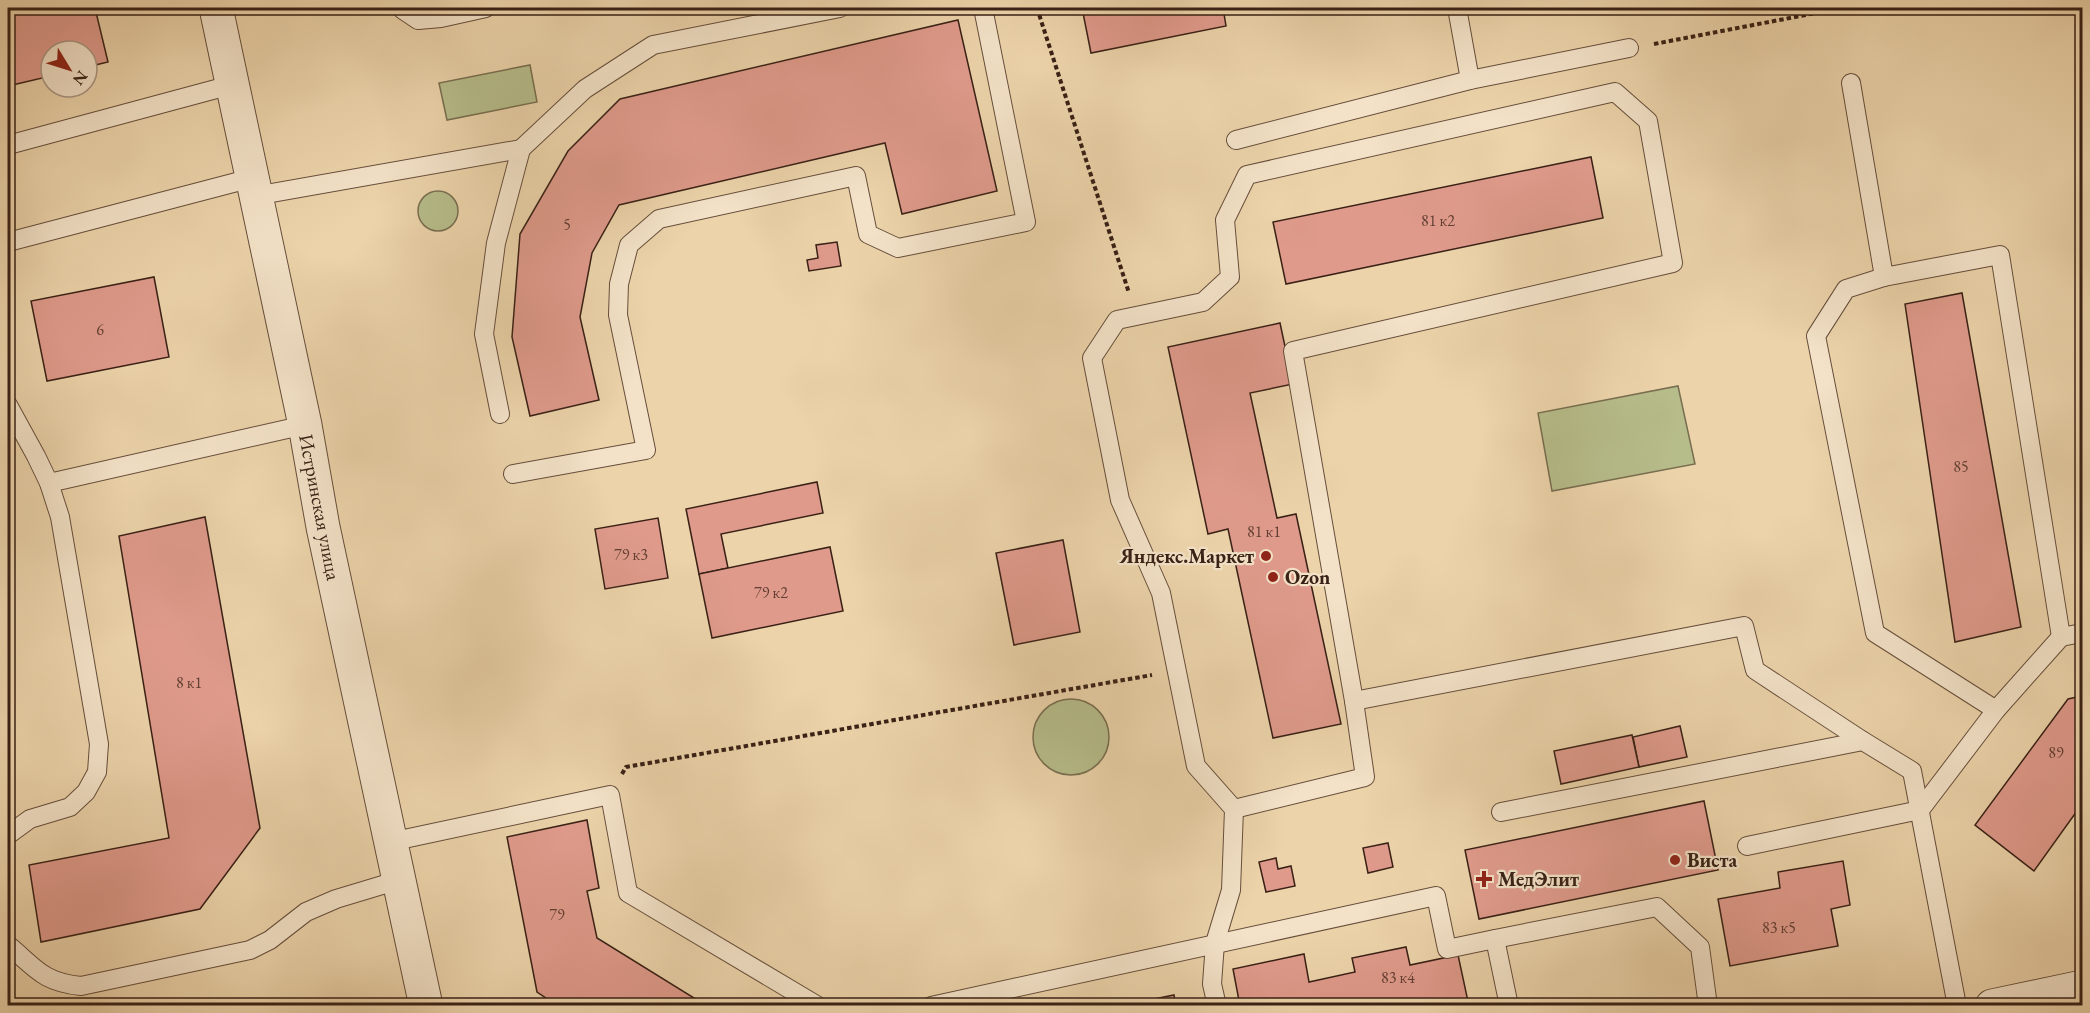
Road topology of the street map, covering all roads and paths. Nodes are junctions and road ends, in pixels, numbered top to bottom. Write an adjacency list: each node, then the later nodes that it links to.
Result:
1 (216, 8): 12 (street, Истринская улица)
2 (402, 8): 3 (lane)
3 (486, 8)
4 (840, 8): 15 (lane)
5 (983, 8): 23 (lane)
6 (1037, 8): 19 (path)
7 (1457, 8): 10 (lane)
8 (1842, 8): 9 (path)
9 (1629, 48): 10 (lane)
10 (1470, 80): 13 (lane)
11 (1851, 82): 18 (lane)
12 (231, 85): 14 (lane); 16 (street, Истринская улица)
13 (1236, 140)
14 (8, 145)
15 (521, 149): 16 (lane); 21 (lane)
16 (253, 187): 17 (lane); 22 (street, Истринская улица)
17 (8, 242)
18 (1884, 277): 26 (lane); 29 (lane)
19 (1136, 316): 27 (lane); 28 (lane)
20 (8, 405): 24 (lane)
21 (500, 414)
22 (305, 425): 24 (lane); 36 (street, Истринская улица)
23 (513, 474)
24 (49, 483): 35 (lane)
25 (2082, 633): 26 (lane)
26 (2061, 637): 29 (lane)
27 (1176, 671): 31 (path); 32 (lane)
28 (1354, 701): 30 (lane); 32 (lane)
29 (1996, 710): 33 (lane)
30 (1863, 741): 33 (lane); 34 (lane)
31 (610, 795): 36 (lane); 44 (lane)
32 (1234, 809): 40 (lane)
33 (1920, 810): 37 (lane); 49 (lane)
34 (1501, 812)
35 (8, 835)
36 (390, 842): 38 (street, Истринская улица)
37 (1747, 846)
38 (399, 880): 41 (lane); 43 (street, Истринская улица)
39 (1495, 939): 40 (lane); 47 (lane); 48 (lane)
40 (1215, 943): 45 (lane); 46 (lane)
41 (8, 945)
42 (2082, 987): 50 (street)
43 (426, 1005)
44 (818, 1005)
45 (932, 1005)
46 (1217, 1005)
47 (1509, 1005)
48 (1708, 1005)
49 (1957, 1005)
50 (1992, 1005)

